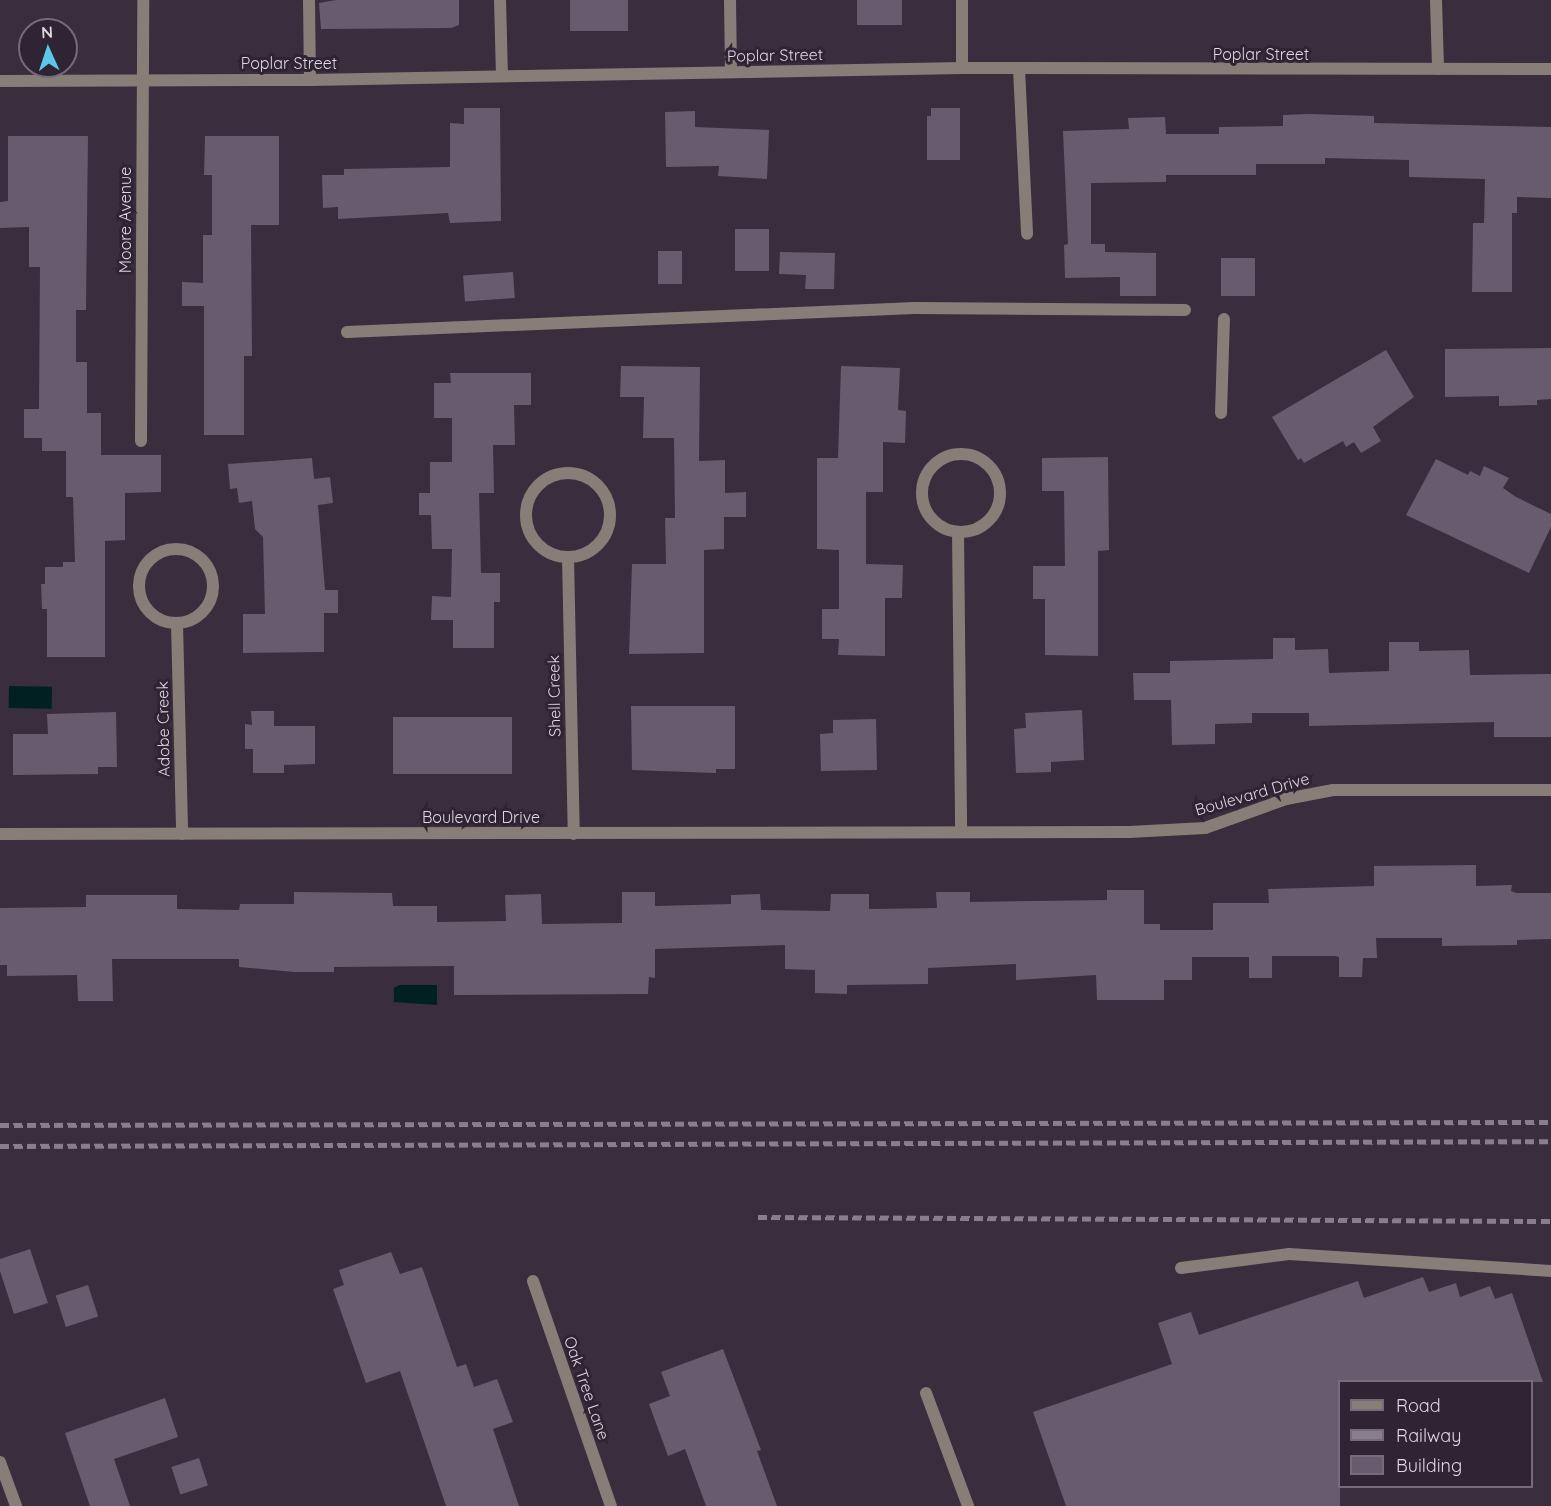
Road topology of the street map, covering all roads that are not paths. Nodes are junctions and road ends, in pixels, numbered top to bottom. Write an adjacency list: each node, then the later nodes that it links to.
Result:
1 (143, 0): 13 (street, Moore Avenue)
2 (309, 0): 14 (street)
3 (500, 0): 12 (street)
4 (730, 0): 11 (street)
5 (962, 0): 7 (street)
6 (1436, 0): 9 (street)
7 (962, 68): 8 (street, Poplar Street); 11 (street, Poplar Street)
8 (1019, 69): 9 (street, Poplar Street); 16 (street)
9 (1438, 69): 10 (street, Poplar Street)
10 (1551, 69)
11 (731, 72): 12 (street, Poplar Street)
12 (502, 76): 14 (street, Poplar Street)
13 (143, 80): 14 (street, Poplar Street); 15 (street, Poplar Street); 21 (street, Moore Avenue)
14 (310, 80)
15 (0, 81)
16 (1028, 234)
17 (1185, 310): 19 (street)
18 (1224, 319): 20 (street)
19 (347, 332)
20 (1221, 413)
21 (141, 441)
22 (958, 532): 22 (street); 26 (street)
23 (568, 557): 23 (street); 29 (street, Shell Creek)
24 (177, 623): 24 (street); 28 (street, Adobe Creek)
25 (1551, 790): 26 (street, Boulevard Drive)
26 (961, 831): 29 (street, Boulevard Drive)
27 (0, 834): 28 (street, Boulevard Drive)
28 (182, 834): 29 (street, Boulevard Drive)
29 (573, 834)
30 (1181, 1268): 31 (street)
31 (1551, 1271)
32 (533, 1281): 36 (street, Oak Tree Lane)
33 (926, 1393): 37 (street)
34 (0, 1462): 35 (street)
35 (16, 1506)
36 (611, 1506)
37 (968, 1506)

